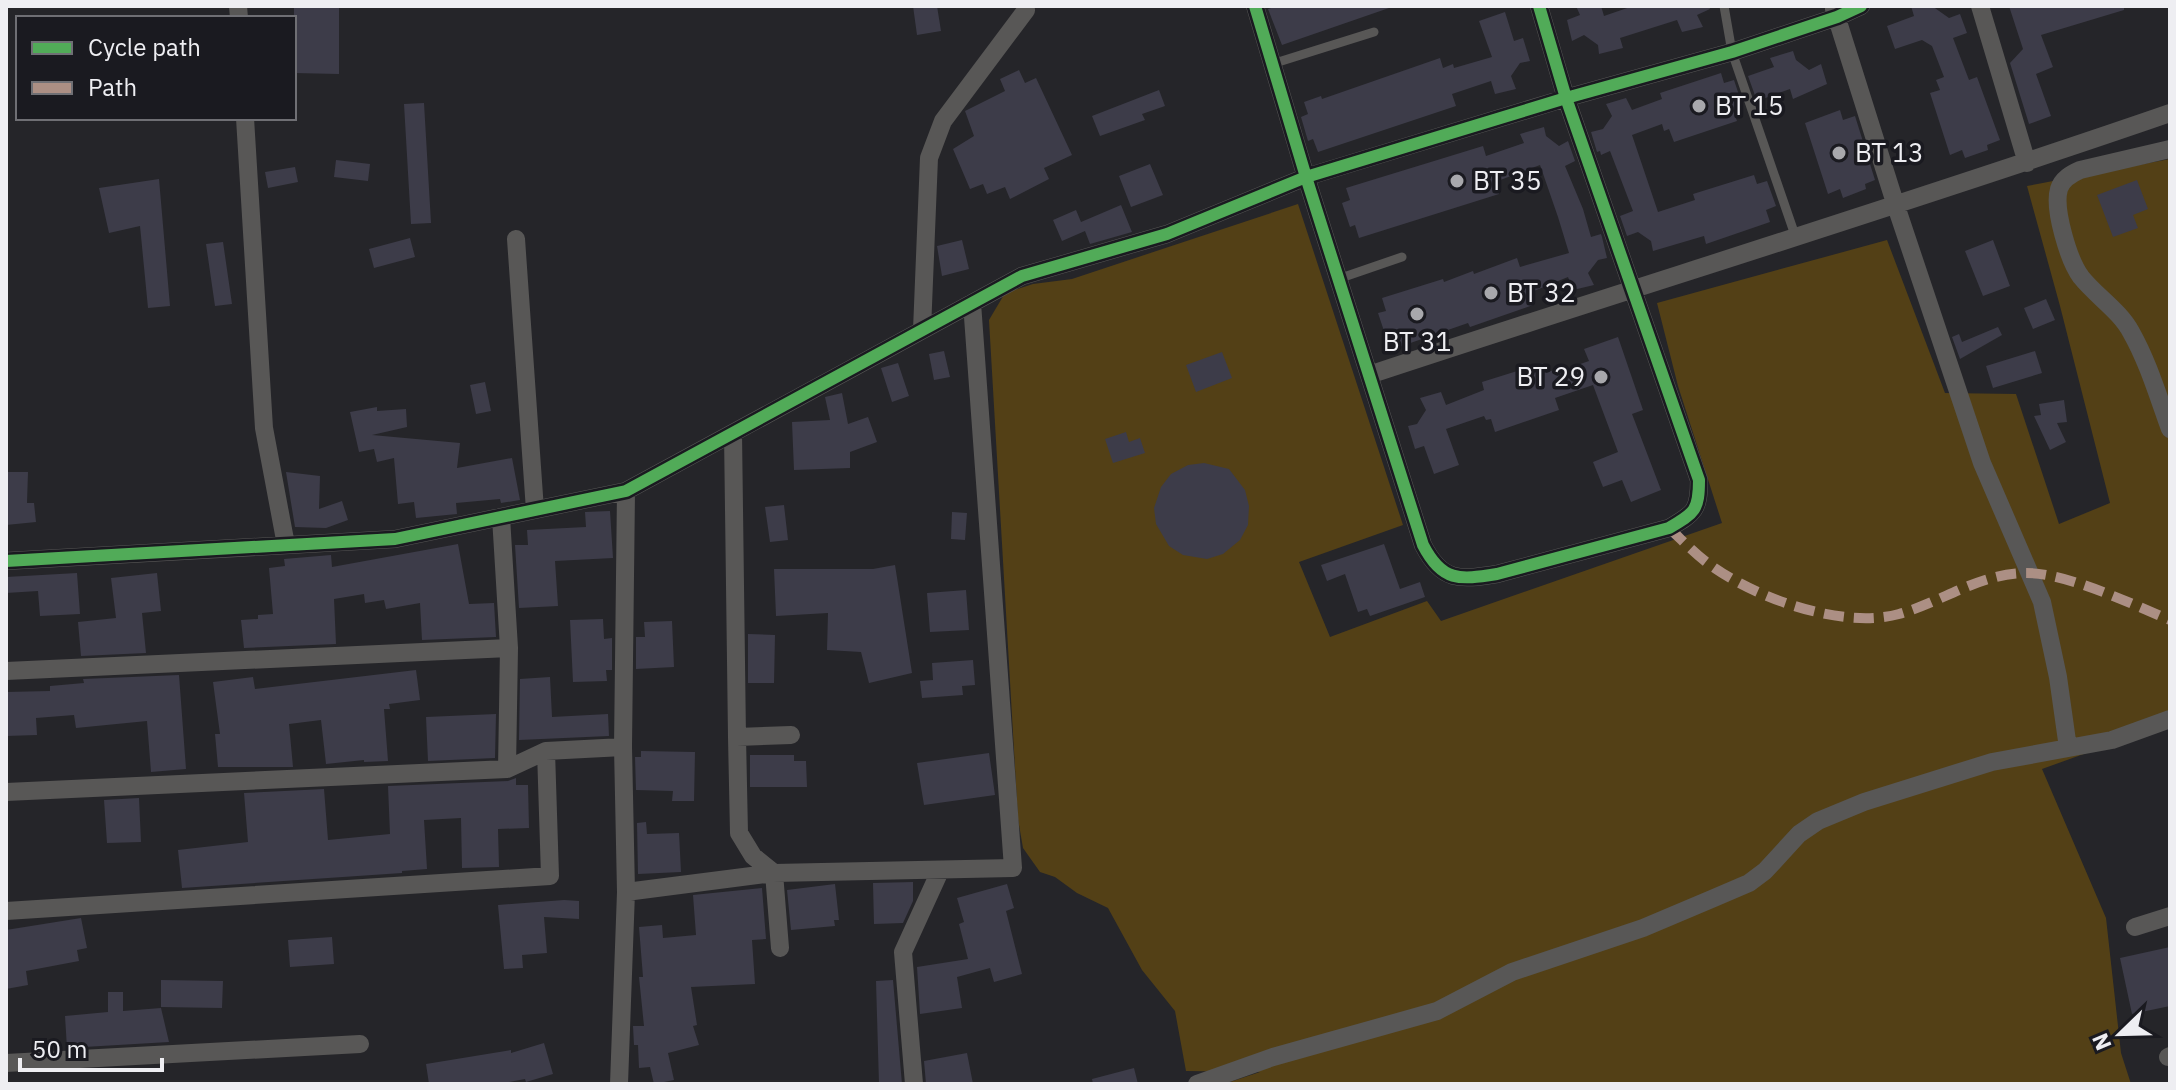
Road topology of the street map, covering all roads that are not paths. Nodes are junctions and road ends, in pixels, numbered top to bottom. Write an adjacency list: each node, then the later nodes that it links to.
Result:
1 (1025, 6): 24 (street)
2 (1255, 6): 10 (street)
3 (1539, 6): 11 (street)
4 (1724, 6): 9 (lane)
5 (1861, 6): 7 (street)
6 (1980, 6): 15 (street)
7 (1835, 12): 9 (street); 17 (street)
8 (1374, 32): 10 (lane)
9 (1732, 52): 11 (street); 18 (lane)
10 (1272, 64): 16 (street)
11 (1566, 98): 16 (street); 22 (street)
12 (2170, 113): 15 (street)
13 (245, 120): 31 (street)
14 (2170, 149): 26 (street)
15 (2027, 163): 17 (street)
16 (1306, 177): 21 (street); 23 (street)
17 (1896, 206): 18 (street); 39 (street)
18 (1796, 238): 22 (street)
19 (516, 239): 29 (street)
20 (1402, 257): 21 (lane)
21 (1338, 279): 25 (street)
22 (1632, 288): 25 (street); 25 (street)
23 (972, 303): 24 (street); 43 (street)
24 (922, 330): 27 (street)
25 (1369, 375)
26 (2170, 429)
27 (733, 433): 28 (street); 37 (street)
28 (626, 491): 29 (street); 38 (street)
29 (535, 510): 30 (street)
30 (501, 517): 31 (street); 33 (street)
31 (286, 545): 32 (street)
32 (6, 561)
33 (509, 648): 34 (street); 41 (street)
34 (6, 671)
35 (2170, 719): 39 (street)
36 (791, 735): 37 (street)
37 (737, 737): 44 (street)
38 (623, 747): 40 (street); 45 (street)
39 (2068, 748): 54 (street)
40 (546, 751): 41 (street); 46 (street)
41 (507, 769): 42 (street)
42 (6, 792)
43 (940, 871): 44 (street); 53 (street)
44 (774, 873): 45 (street); 49 (street)
45 (626, 892): 52 (street)
46 (6, 911)
47 (2170, 916): 48 (street)
48 (2135, 927)
49 (780, 948)
50 (360, 1044): 51 (street)
51 (6, 1063)
52 (619, 1084)
53 (914, 1084)
54 (1197, 1084)

